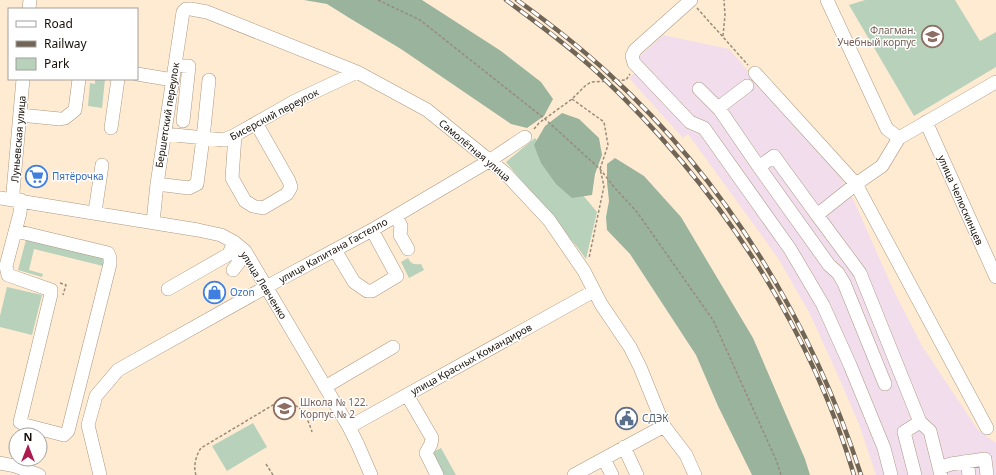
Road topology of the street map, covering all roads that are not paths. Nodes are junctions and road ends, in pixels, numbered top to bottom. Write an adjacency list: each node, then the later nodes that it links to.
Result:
1 (690, 0): 71 (street)
2 (827, 0): 26 (street)
3 (186, 9): 4 (street, Бершетский переулок); 5 (street, Самолётная улица)
4 (175, 65): 11 (street, Бершетский переулок); 18 (street)
5 (356, 72): 20 (street, Бисерский переулок); 27 (street, Самолётная улица)
6 (755, 73): 31 (street)
7 (138, 74): 11 (street)
8 (23, 80): 17 (street, Луньевская улица)
9 (79, 80): 17 (street)
10 (118, 80): 21 (street)
11 (173, 80): 22 (street, Бершетский переулок)
12 (209, 80): 25 (street)
13 (996, 82): 19 (street)
14 (747, 86): 16 (street)
15 (699, 89): 16 (street)
16 (718, 108): 29 (street)
17 (20, 115): 33 (street, Луньевская улица)
18 (183, 121)
19 (926, 122): 26 (street); 46 (street, улица Челюскинцев)
20 (256, 123): 23 (street, Бисерский переулок); 23 (street)
21 (111, 128)
22 (165, 134): 25 (street, Бисерский переулок); 30 (street, Бершетский переулок)
23 (235, 135): 25 (street, Бисерский переулок)
24 (525, 137): 27 (street, улица Капитана Гастелло)
25 (203, 138): 30 (street)
26 (899, 138): 31 (street)
27 (489, 160): 36 (street, улица Капитана Гастелло); 49 (street, Самолётная улица)
28 (102, 165): 34 (street)
29 (759, 167): 35 (street); 45 (street)
30 (157, 184): 37 (street, Бершетский переулок)
31 (856, 184): 35 (street); 57 (street)
32 (0, 198): 33 (street, улица Левченко)
33 (17, 200): 34 (street, улица Левченко); 38 (street, Луньевская улица)
34 (95, 212): 37 (street, улица Левченко)
35 (817, 215): 43 (street)
36 (396, 216): 39 (street, улица Капитана Гастелло); 41 (street)
37 (154, 222): 40 (street, улица Левченко)
38 (16, 230): 38 (street, Луньевская улица)
39 (372, 230): 42 (street, улица Капитана Гастелло); 42 (street)
40 (234, 242): 44 (street); 47 (street, улица Левченко); 48 (street)
41 (408, 249)
42 (335, 250): 47 (street, улица Капитана Гастелло)
43 (852, 260): 45 (street); 54 (street)
44 (233, 270)
45 (838, 273): 51 (street)
46 (996, 277)
47 (266, 287): 52 (street, улица Левченко); 64 (street, улица Капитана Гастелло)
48 (168, 289)
49 (594, 291): 53 (street, улица Красных Командиров); 55 (street, Самолётная улица)
50 (393, 347): 52 (street)
51 (885, 384)
52 (325, 387): 56 (street, улица Левченко)
53 (407, 395): 56 (street, улица Красных Командиров); 66 (street)
54 (920, 422): 62 (street); 72 (street)
55 (664, 426): 58 (street); 70 (street, Самолётная улица)
56 (349, 427): 65 (street, улица Левченко)
57 (987, 428)
58 (624, 447): 59 (street); 69 (street)
59 (604, 459): 67 (street); 68 (street)
60 (967, 462): 62 (street); 73 (street); 74 (street)
61 (4, 468): 63 (street)
62 (940, 471)
63 (39, 475)
64 (100, 475)
65 (371, 475)
66 (437, 475)
67 (574, 475)
68 (612, 475)
69 (638, 475)
70 (695, 475)
71 (891, 475)
72 (915, 475)
73 (969, 475)
74 (987, 475)

